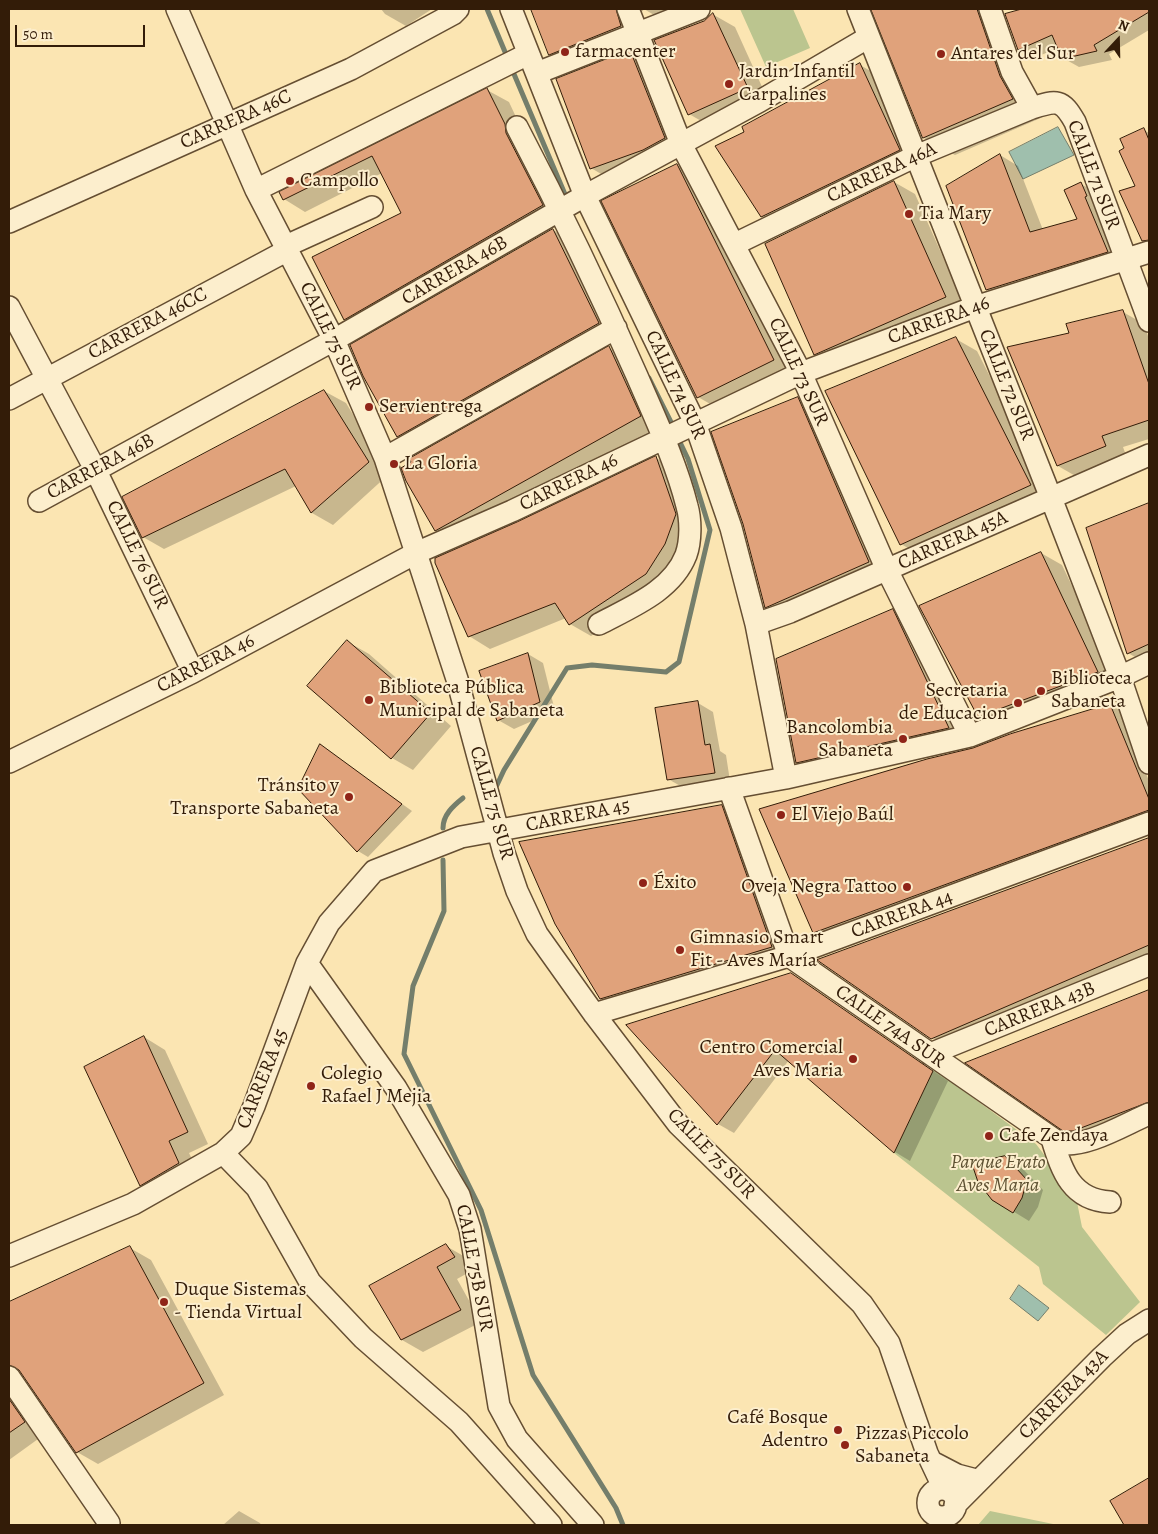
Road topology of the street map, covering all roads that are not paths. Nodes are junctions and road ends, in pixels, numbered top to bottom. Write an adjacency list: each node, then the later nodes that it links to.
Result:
1 (177, 9): 13 (street, CALLE 75 SUR)
2 (458, 9): 13 (street, CARRERA 46C)
3 (510, 9): 10 (street, CALLE 74 SUR)
4 (628, 9): 8 (street, CALLE 73 SUR)
5 (699, 9): 8 (street)
6 (858, 9): 9 (street, CALLE 72 SUR)
7 (990, 9): 12 (street)
8 (637, 34): 11 (street); 15 (street, CALLE 73 SUR)
9 (869, 37): 15 (street, CARRERA 46B); 16 (street, CALLE 72 SUR)
10 (523, 57): 11 (street, CALLE 74 SUR); 17 (street)
11 (537, 73): 18 (street, CALLE 74 SUR)
12 (1032, 108): 16 (street, CARRERA 46A); 24 (street, CALLE 71 SUR)
13 (227, 124): 17 (street, CALLE 75 SUR); 20 (street, CARRERA 46C)
14 (517, 128): 18 (street, CALLE 74 SUR)
15 (681, 144): 18 (street, CARRERA 46B); 21 (street, CALLE 73 SUR)
16 (916, 156): 21 (street, CARRERA 46A); 26 (street, CALLE 72 SUR)
17 (256, 190): 22 (street, CALLE 75 SUR)
18 (573, 203): 28 (street, CALLE 74 SUR); 29 (street, CARRERA 46B); 33 (street, CALLE 74 SUR)
19 (372, 207): 22 (street, CARRERA 46CC)
20 (9, 222)
21 (735, 244): 30 (street, CALLE 73 SUR)
22 (287, 248): 29 (street, CALLE 75 SUR); 31 (street, CARRERA 46CC)
23 (1149, 252): 24 (street, CARRERA 46)
24 (1124, 259): 26 (street, CARRERA 46); 27 (street, CALLE 71 SUR)
25 (9, 307): 31 (street, CALLE 76 SUR)
26 (975, 308): 30 (street, CARRERA 46); 37 (street, CALLE 72 SUR)
27 (1149, 321)
28 (616, 328): 33 (street, CALLE 74 SUR); 35 (street)
29 (334, 340): 35 (street, CALLE 75 SUR); 36 (street, CARRERA 46B)
30 (801, 373): 33 (street, CARRERA 46); 40 (street, CALLE 73 SUR)
31 (47, 378): 32 (street, CARRERA 46CC); 36 (street, CALLE 76 SUR)
32 (9, 399)
33 (678, 430): 39 (street, CARRERA 46); 41 (street, CALLE 74 SUR); 42 (street, CALLE 74 SUR)
34 (1149, 455): 37 (street, CARRERA 45A)
35 (384, 458): 39 (street, CALLE 75 SUR)
36 (96, 471): 38 (street, CARRERA 46B); 44 (street, CALLE 76 SUR)
37 (1051, 498): 40 (street, CARRERA 45A); 45 (street, CALLE 72 SUR)
38 (39, 501)
39 (416, 553): 44 (street, CARRERA 46); 52 (street, CALLE 75 SUR)
40 (887, 570): 42 (street, CARRERA 45A); 46 (street, CALLE 73 SUR)
41 (599, 624)
42 (756, 624): 49 (street, CALLE 74 SUR)
43 (1149, 663): 45 (street, CARRERA 45)
44 (193, 672): 47 (street, CARRERA 46)
45 (1120, 677): 46 (street, CARRERA 45); 48 (street, CALLE 72 SUR)
46 (970, 736): 49 (street, CARRERA 45)
47 (9, 762)
48 (1149, 763)
49 (786, 778): 50 (street, CARRERA 45)
50 (729, 788): 52 (street, CARRERA 45); 53 (street)
51 (1149, 823): 53 (street, CARRERA 44)
52 (498, 831): 54 (street, CARRERA 45); 56 (street, CALLE 75 SUR)
53 (789, 956): 56 (street, CARRERA 44); 57 (street, CALLE 74A SUR)
54 (307, 963): 60 (street, CARRERA 45); 70 (street, CALLE 75B SUR)
55 (1149, 965): 57 (street, CARRERA 43B)
56 (594, 1014): 65 (street, CALLE 75 SUR)
57 (930, 1054): 59 (street, CALLE 74A SUR)
58 (1149, 1114): 59 (street)
59 (1059, 1142): 61 (street)
60 (223, 1153): 62 (street, CARRERA 45); 69 (street)
61 (1110, 1202)
62 (9, 1256)
63 (1149, 1320): 66 (street, CARRERA 43A)
64 (9, 1377): 68 (street)
65 (930, 1457): 66 (street); 67 (street, CALLE 75 SUR)
66 (980, 1478): 67 (street, CARRERA 43A)
67 (939, 1507)
68 (109, 1523)
69 (551, 1525)
70 (593, 1525)

